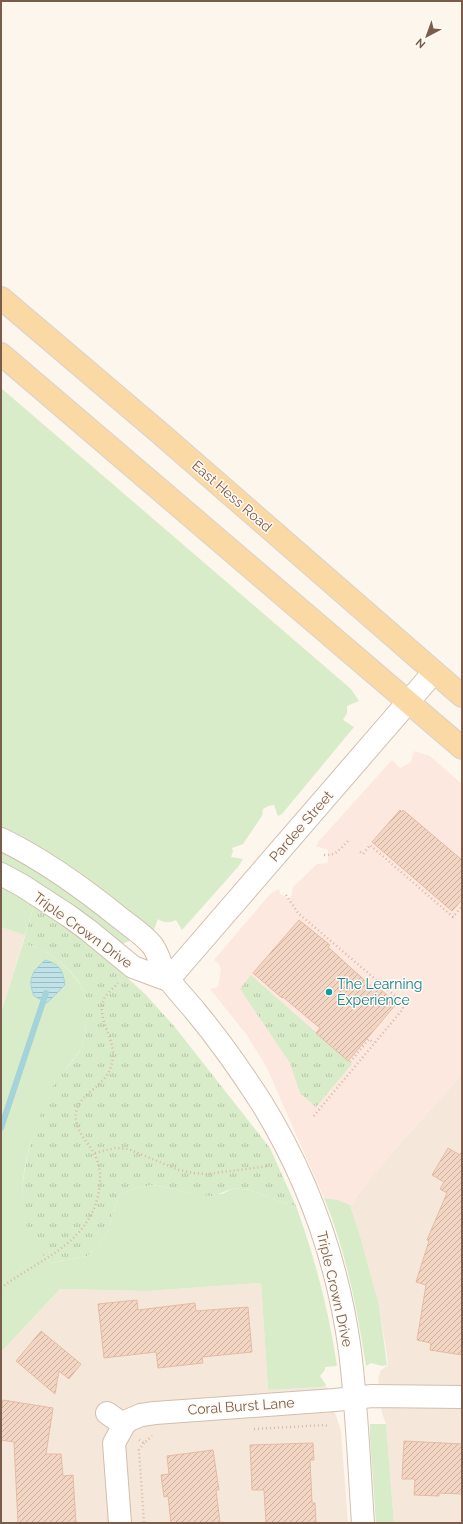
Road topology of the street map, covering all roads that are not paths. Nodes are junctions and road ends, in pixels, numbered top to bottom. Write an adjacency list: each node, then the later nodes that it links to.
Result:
1 (1, 298): 3 (main road, East Hess Road)
2 (1, 354): 5 (main road)
3 (434, 672): 4 (main road, East Hess Road); 5 (street, Pardee Street)
4 (462, 696)
5 (408, 702): 6 (main road); 9 (street, Pardee Street)
6 (462, 748)
7 (1, 839): 9 (street, Triple Crown Drive)
8 (1, 874): 9 (street, Triple Crown Drive)
9 (168, 980): 10 (street, Triple Crown Drive)
10 (354, 1397): 11 (street, Coral Burst Lane); 12 (street, Coral Burst Lane); 13 (street, Triple Crown Drive)
11 (462, 1397)
12 (120, 1523)
13 (363, 1523)

